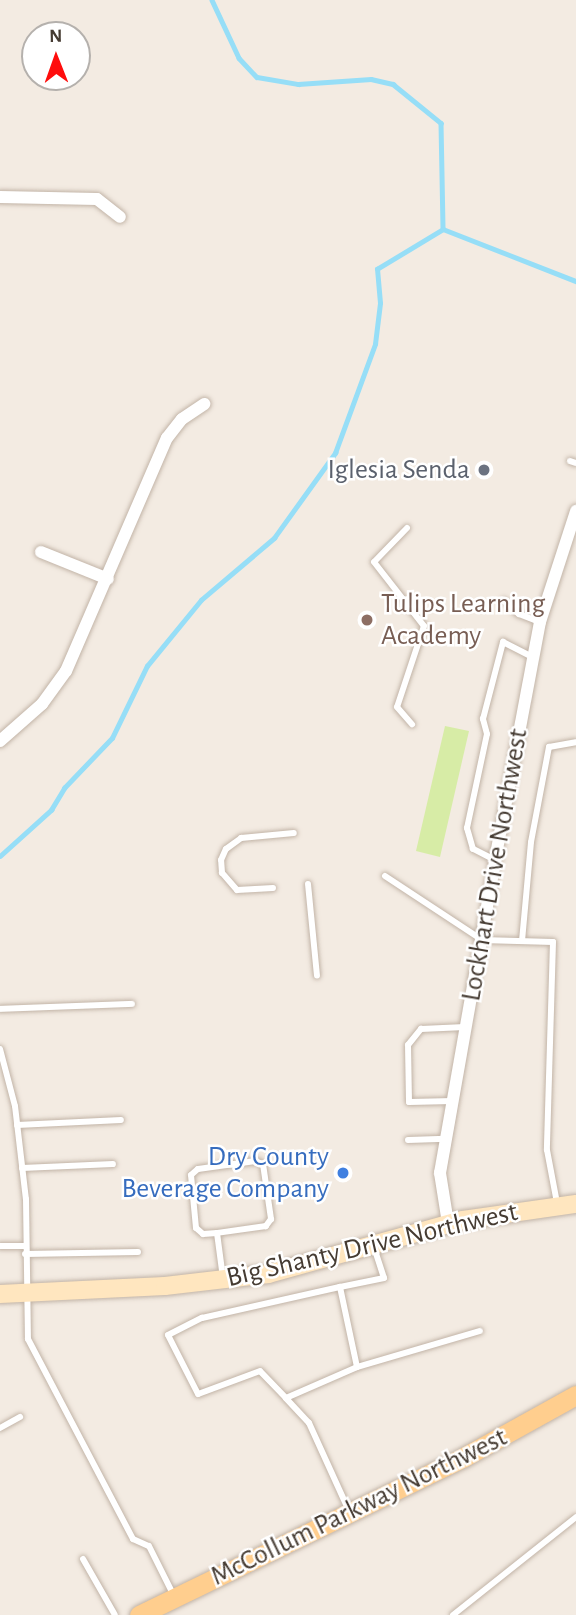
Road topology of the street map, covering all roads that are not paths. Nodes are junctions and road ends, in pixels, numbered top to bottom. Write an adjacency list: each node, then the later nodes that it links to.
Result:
1 (0, 197): 2 (street)
2 (120, 217)
3 (204, 404): 7 (street)
4 (576, 511): 9 (street, Lockhart Drive Northwest)
5 (407, 528): 11 (lane)
6 (40, 552): 7 (street)
7 (108, 579): 12 (street)
8 (503, 601): 9 (lane)
9 (540, 622): 10 (street, Lockhart Drive Northwest)
10 (532, 657): 15 (street, Lockhart Drive Northwest); 15 (lane)
11 (412, 724)
12 (0, 741)
13 (576, 742): 20 (lane)
14 (295, 832): 18 (lane)
15 (495, 860): 19 (street, Lockhart Drive Northwest)
16 (385, 876): 19 (lane)
17 (308, 884): 21 (lane)
18 (273, 888)
19 (482, 940): 20 (lane); 24 (street, Lockhart Drive Northwest)
20 (522, 941): 33 (lane)
21 (317, 976)
22 (132, 1004): 23 (lane)
23 (0, 1009)
24 (466, 1027): 26 (street, Lockhart Drive Northwest); 26 (lane)
25 (0, 1049): 28 (lane)
26 (453, 1101): 29 (street, Lockhart Drive Northwest)
27 (121, 1120): 28 (lane)
28 (18, 1125): 32 (lane)
29 (446, 1139): 30 (lane); 34 (street, Lockhart Drive Northwest)
30 (408, 1140)
31 (113, 1164): 32 (lane)
32 (22, 1168): 36 (lane)
33 (567, 1205): 34 (street, Big Shanty Drive Northwest)
34 (448, 1223): 38 (street, Big Shanty Drive Northwest)
35 (216, 1233): 35 (lane); 41 (lane)
36 (25, 1245): 37 (lane); 40 (lane)
37 (0, 1246)
38 (373, 1246): 41 (street, Big Shanty Drive Northwest); 42 (lane)
39 (138, 1252): 40 (lane)
40 (25, 1254): 43 (lane)
41 (224, 1280): 43 (street, Big Shanty Drive Northwest)
42 (340, 1287): 46 (lane); 48 (lane)
43 (26, 1293): 44 (street, Big Shanty Drive Northwest); 54 (lane)
44 (0, 1294)
45 (480, 1331): 46 (lane)
46 (357, 1367): 48 (lane)
47 (576, 1395): 51 (main road, McCollum Parkway Northwest)
48 (286, 1398): 51 (lane)
49 (20, 1417): 50 (lane)
50 (0, 1428)
51 (349, 1512): 54 (main road, McCollum Parkway Northwest)
52 (576, 1517): 57 (lane)
53 (83, 1559): 55 (lane)
54 (175, 1598): 56 (main road, McCollum Parkway Northwest)
55 (116, 1615)
56 (139, 1615)
57 (453, 1615)

